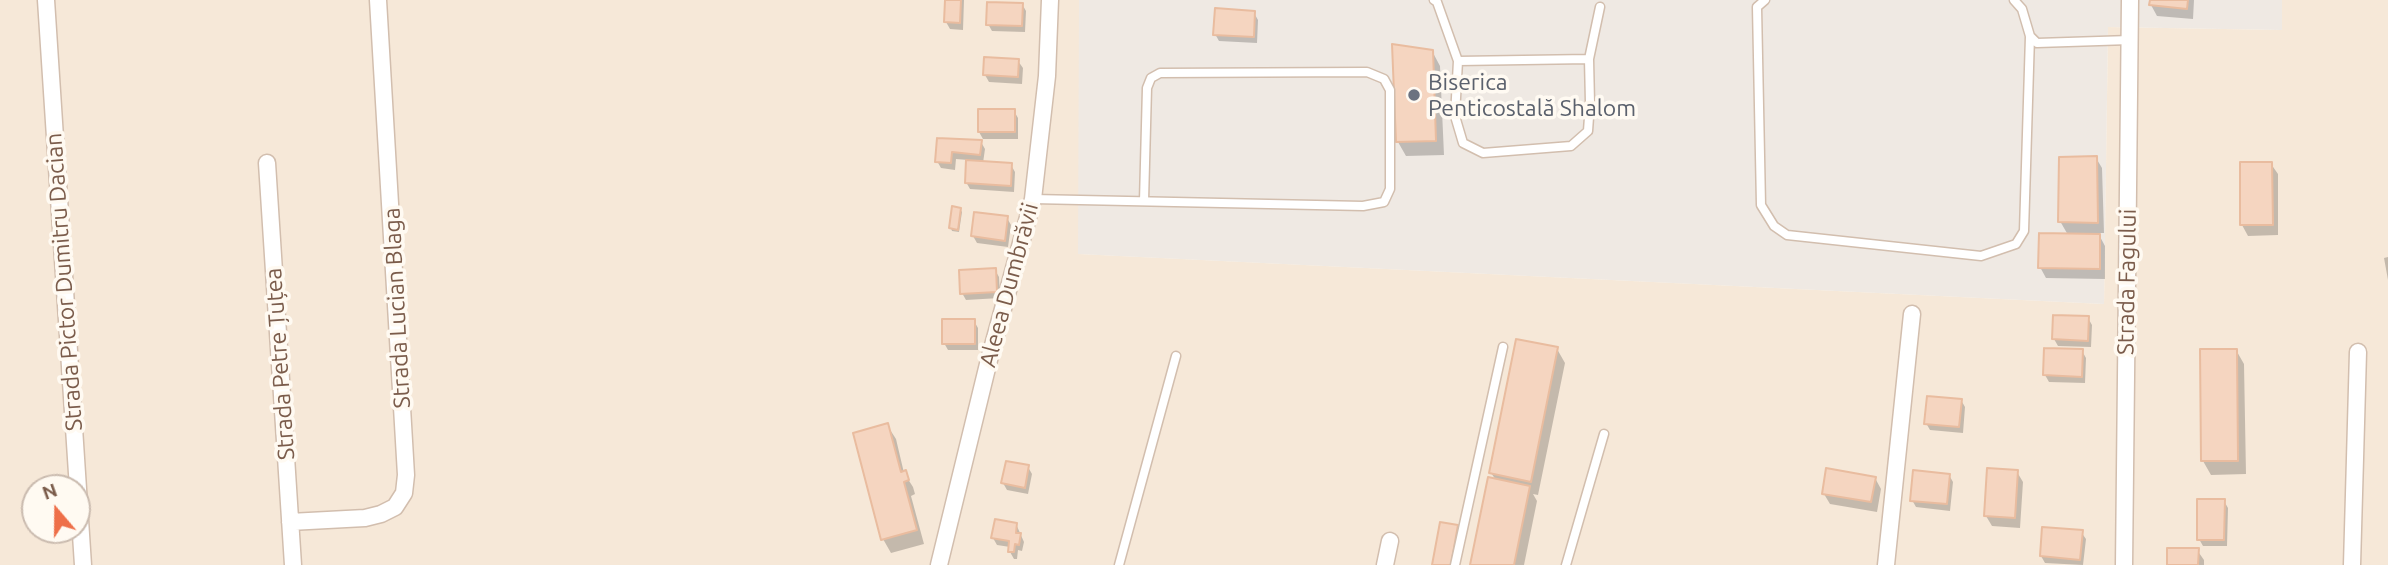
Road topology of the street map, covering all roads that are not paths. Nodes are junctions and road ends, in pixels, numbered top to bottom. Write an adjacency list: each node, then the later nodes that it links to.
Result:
1 (46, 0): 23 (street, Strada Pictor Dumitru Dacian)
2 (378, 0): 21 (street, Strada Lucian Blaga)
3 (1050, 0): 14 (street, Aleea Dumbrăvii)
4 (1434, 0): 12 (lane)
5 (1765, 0): 9 (lane)
6 (2014, 0): 9 (lane)
7 (2130, 0): 10 (street, Strada Fagului)
8 (1600, 7): 11 (lane)
9 (2030, 36): 10 (lane)
10 (2130, 40): 31 (street, Strada Fagului)
11 (1589, 59): 12 (lane); 12 (lane)
12 (1458, 61)
13 (267, 163): 21 (street, Strada Petre Țuțea)
14 (1033, 199): 15 (lane); 25 (street, Aleea Dumbrăvii)
15 (1144, 201): 15 (lane)
16 (1912, 314): 30 (street)
17 (1503, 347): 28 (lane)
18 (2358, 352): 32 (street)
19 (1176, 356): 26 (lane)
20 (1604, 433): 29 (lane)
21 (290, 522): 24 (street, Strada Petre Țuțea)
22 (1390, 541): 27 (street)
23 (83, 565)
24 (293, 565)
25 (939, 565)
26 (1119, 565)
27 (1385, 565)
28 (1455, 565)
29 (1566, 565)
30 (1886, 565)
31 (2124, 565)
32 (2352, 565)

